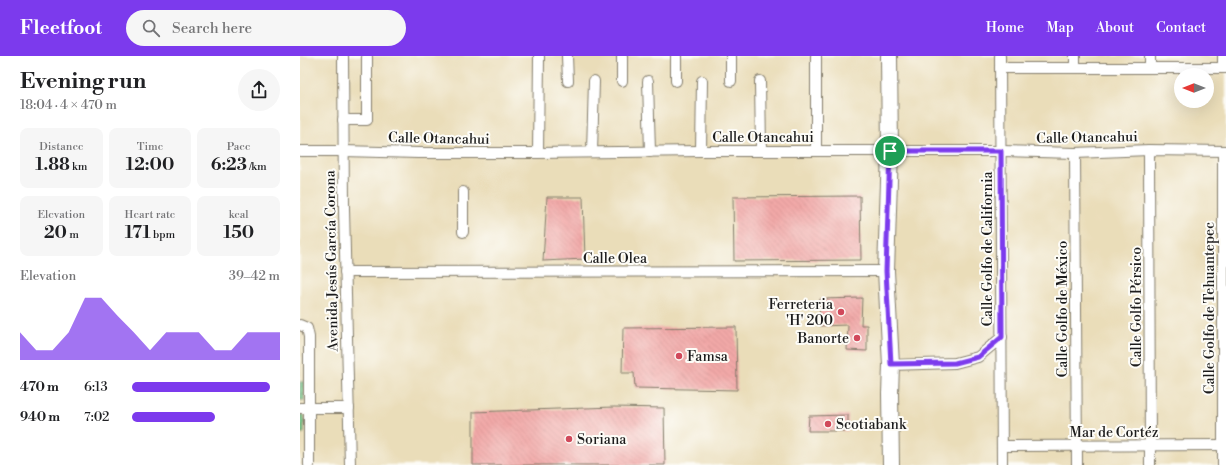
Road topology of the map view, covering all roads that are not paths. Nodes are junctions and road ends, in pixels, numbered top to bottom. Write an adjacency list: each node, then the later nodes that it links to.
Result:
1 (343, 56): 26 (street, Avenida Jesús García Corona)
2 (367, 56): 26 (street)
3 (539, 56): 38 (street)
4 (567, 56): 18 (street)
5 (622, 56): 20 (street)
6 (676, 56): 22 (street)
7 (731, 56): 24 (street)
8 (816, 56): 32 (street)
9 (889, 56): 33 (main road)
10 (1000, 56): 14 (street, Calle Golfo de California)
11 (1075, 56): 15 (street)
12 (1150, 56): 16 (street)
13 (1223, 56): 17 (street)
14 (1000, 68): 15 (street); 34 (street, Calle Golfo de California)
15 (1075, 68): 16 (street)
16 (1150, 68): 17 (street)
17 (1224, 68)
18 (568, 81)
19 (594, 81): 36 (street)
20 (622, 81)
21 (648, 81): 37 (street)
22 (676, 81)
23 (702, 81): 30 (street)
24 (731, 81)
25 (760, 81): 31 (street)
26 (343, 120): 29 (street, Avenida Jesús García Corona)
27 (1149, 150): 35 (street, Calle Otancahui); 39 (street, Calle Otancahui); 54 (street, Calle Golfo Pérsico)
28 (300, 151): 29 (street, Calle Otancahui)
29 (343, 151): 38 (street, Calle Otancahui); 43 (street, Avenida Jesús García Corona)
30 (701, 151): 31 (street, Calle Otancahui); 37 (street, Calle Otancahui)
31 (761, 151): 32 (street, Calle Otancahui)
32 (816, 151): 33 (street, Calle Otancahui)
33 (890, 151): 34 (street, Calle Otancahui); 42 (main road)
34 (1001, 151): 39 (street, Calle Otancahui); 45 (street, Calle Golfo de California)
35 (1225, 151): 51 (street, Calle Golfo de Tehuantepec)
36 (592, 152): 37 (street, Calle Otancahui); 38 (street, Calle Otancahui)
37 (650, 152)
38 (538, 153)
39 (1075, 153): 53 (street, Calle Golfo de México)
40 (463, 192): 41 (street)
41 (463, 232)
42 (886, 271): 43 (street, Calle Olea); 46 (main road)
43 (345, 272): 49 (street, Avenida Jesús García Corona)
44 (300, 325): 47 (street)
45 (1002, 337): 46 (street); 52 (street, Calle Golfo de California)
46 (891, 364): 57 (main road)
47 (304, 377): 48 (street)
48 (305, 408): 49 (street); 50 (street)
49 (349, 408): 56 (street, Avenida Jesús García Corona)
50 (304, 442): 55 (street)
51 (1224, 445): 54 (street, Mar de Cortéz); 61 (street, Calle Golfo de Tehuantepec)
52 (1002, 446): 53 (street, Mar de Cortéz); 58 (street, Calle Golfo de California)
53 (1077, 446): 54 (street, Mar de Cortéz); 59 (street, Calle Golfo de México)
54 (1150, 446): 60 (street, Calle Golfo Pérsico)
55 (309, 465)
56 (350, 465)
57 (891, 465)
58 (1002, 465)
59 (1077, 465)
60 (1150, 465)
61 (1223, 465)

